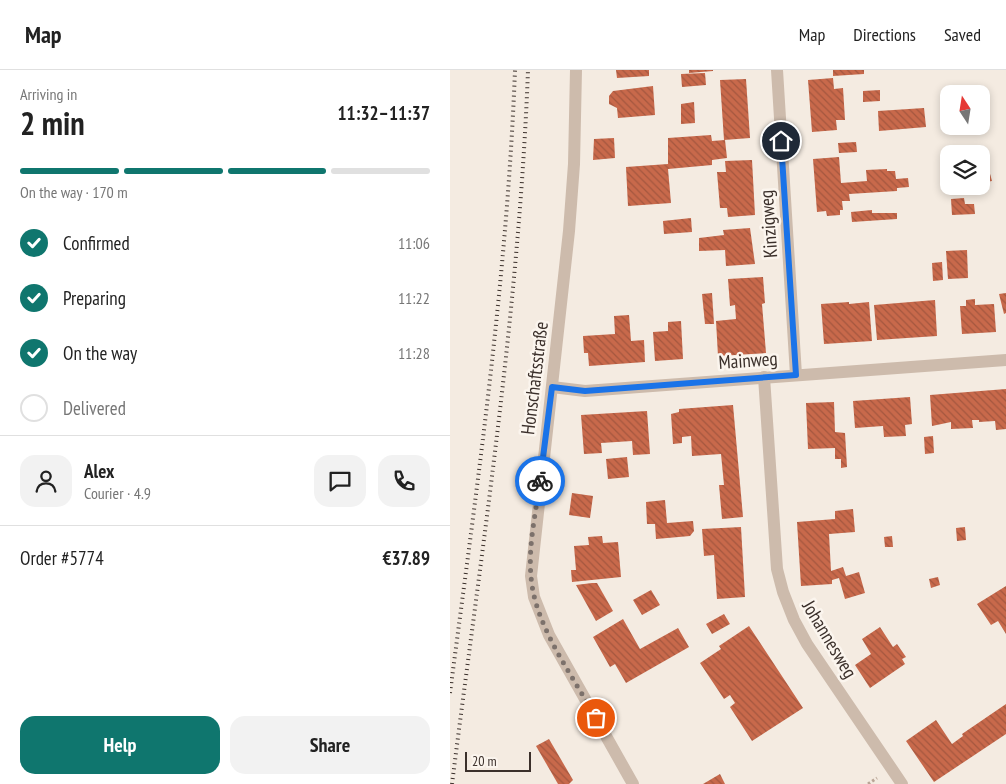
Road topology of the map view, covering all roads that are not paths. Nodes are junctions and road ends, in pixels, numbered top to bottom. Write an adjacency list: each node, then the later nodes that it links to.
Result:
1 (576, 70): 6 (street, Honschaftsstraße)
2 (778, 70): 4 (street, Kinzigweg)
3 (1006, 360): 4 (street, Mainweg)
4 (796, 375): 5 (street, Mainweg)
5 (764, 378): 6 (street, Mainweg); 8 (street, Johannesweg)
6 (552, 387): 7 (street, Honschaftsstraße)
7 (633, 784)
8 (902, 784)

